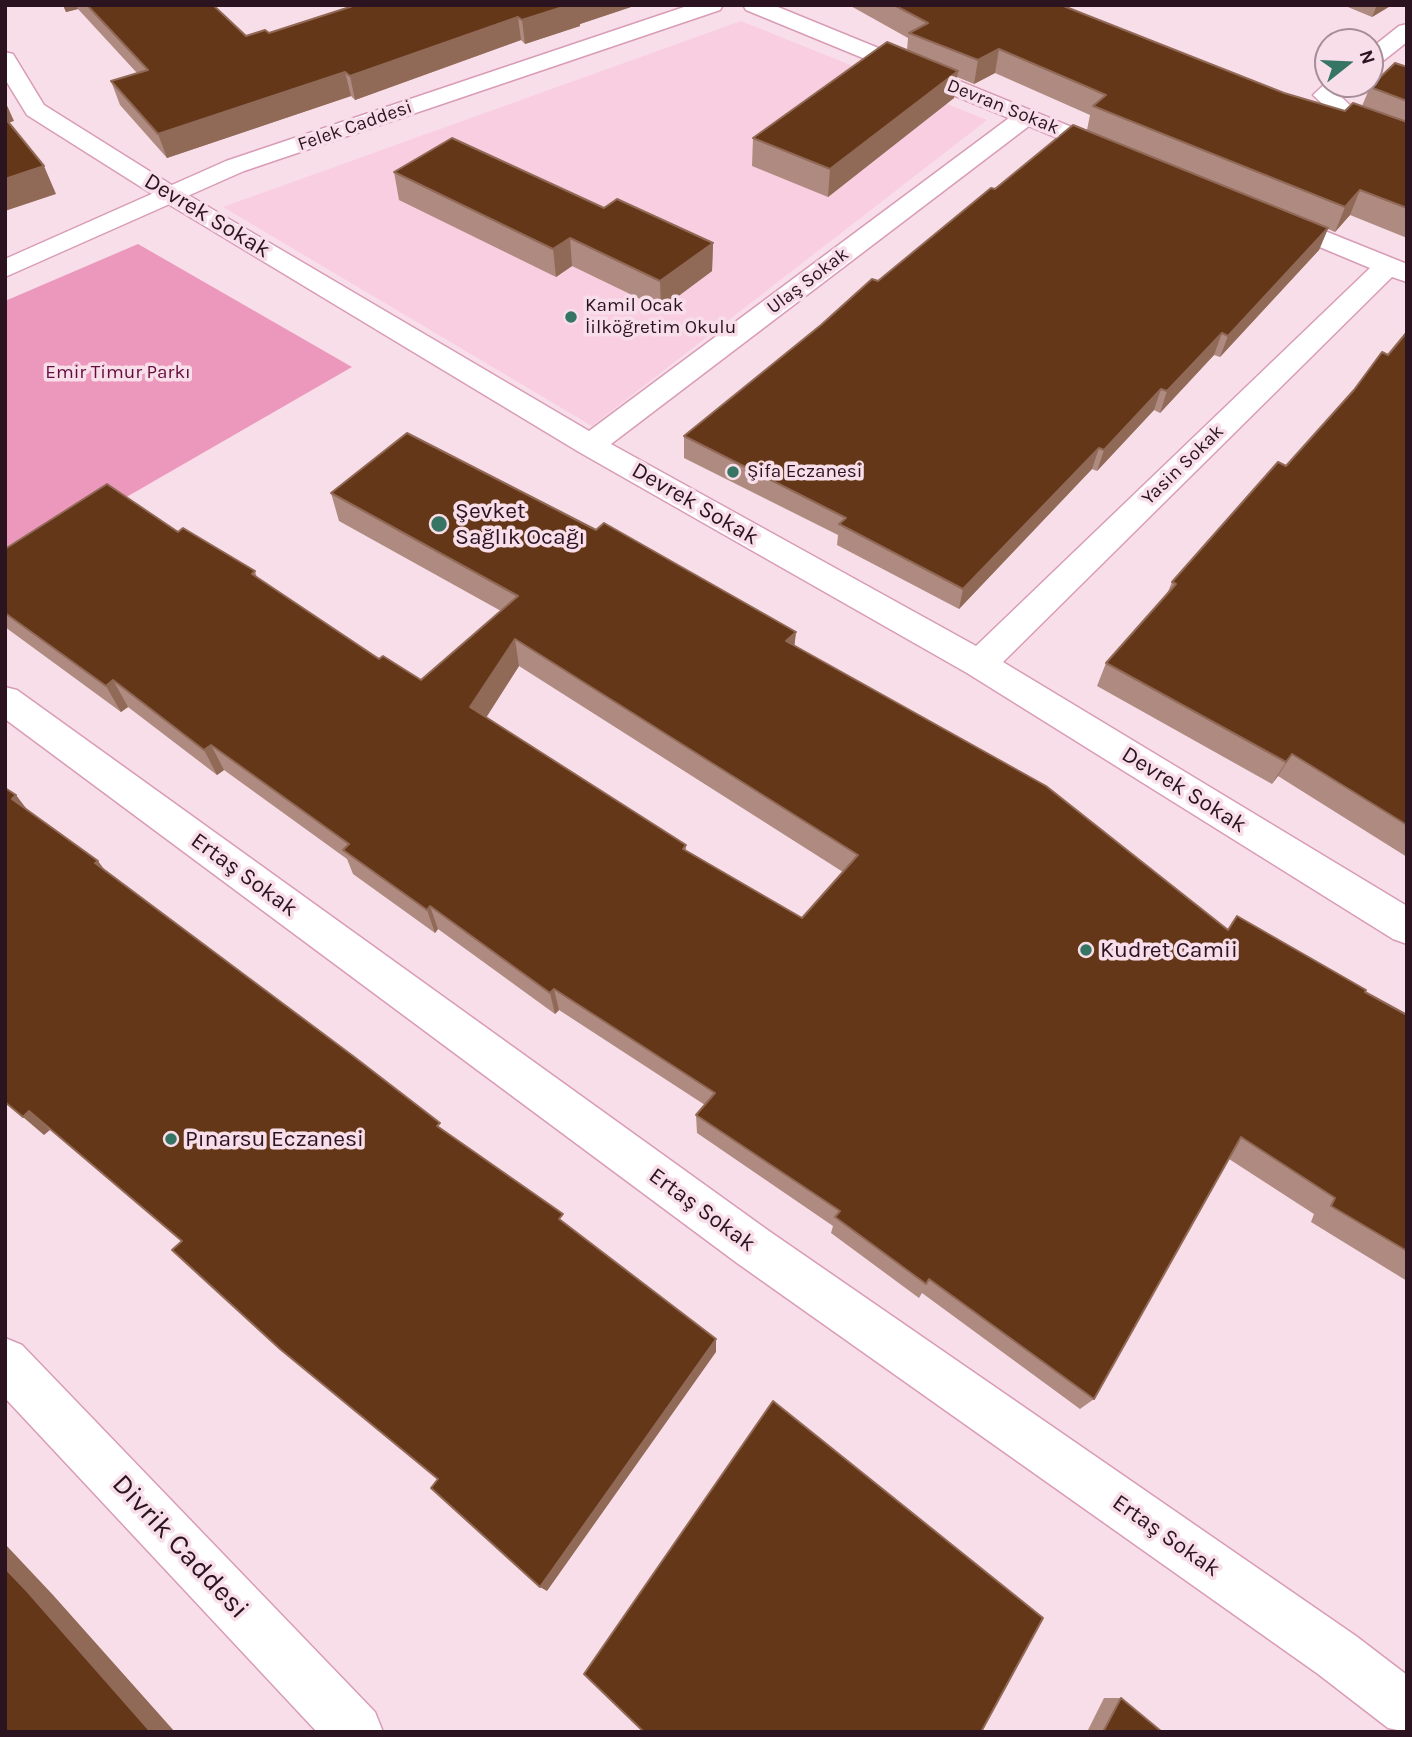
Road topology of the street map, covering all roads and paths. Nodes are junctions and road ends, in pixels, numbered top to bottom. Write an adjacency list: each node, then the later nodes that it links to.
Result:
1 (712, 5): 10 (street, Felek Caddesi)
2 (754, 5): 7 (street, Devran Sokak)
3 (1407, 31): 4 (street)
4 (1384, 49)
5 (5, 59): 10 (street, Devrek Sokak)
6 (1328, 98): 8 (street)
7 (1026, 117): 9 (street, Devran Sokak); 14 (street, Ulaş Sokak)
8 (1407, 140)
9 (1130, 159)
10 (169, 194): 12 (street, Felek Caddesi); 14 (street, Devrek Sokak)
11 (1259, 213): 13 (street)
12 (5, 269)
13 (1397, 270): 15 (street, Yasin Sokak)
14 (590, 444): 15 (street, Devrek Sokak)
15 (979, 664): 17 (street, Devrek Sokak)
16 (5, 700): 19 (street, Ertaş Sokak)
17 (1407, 927)
18 (5, 1362): 20 (street, Divrik Caddesi)
19 (1407, 1709)
20 (355, 1732)

